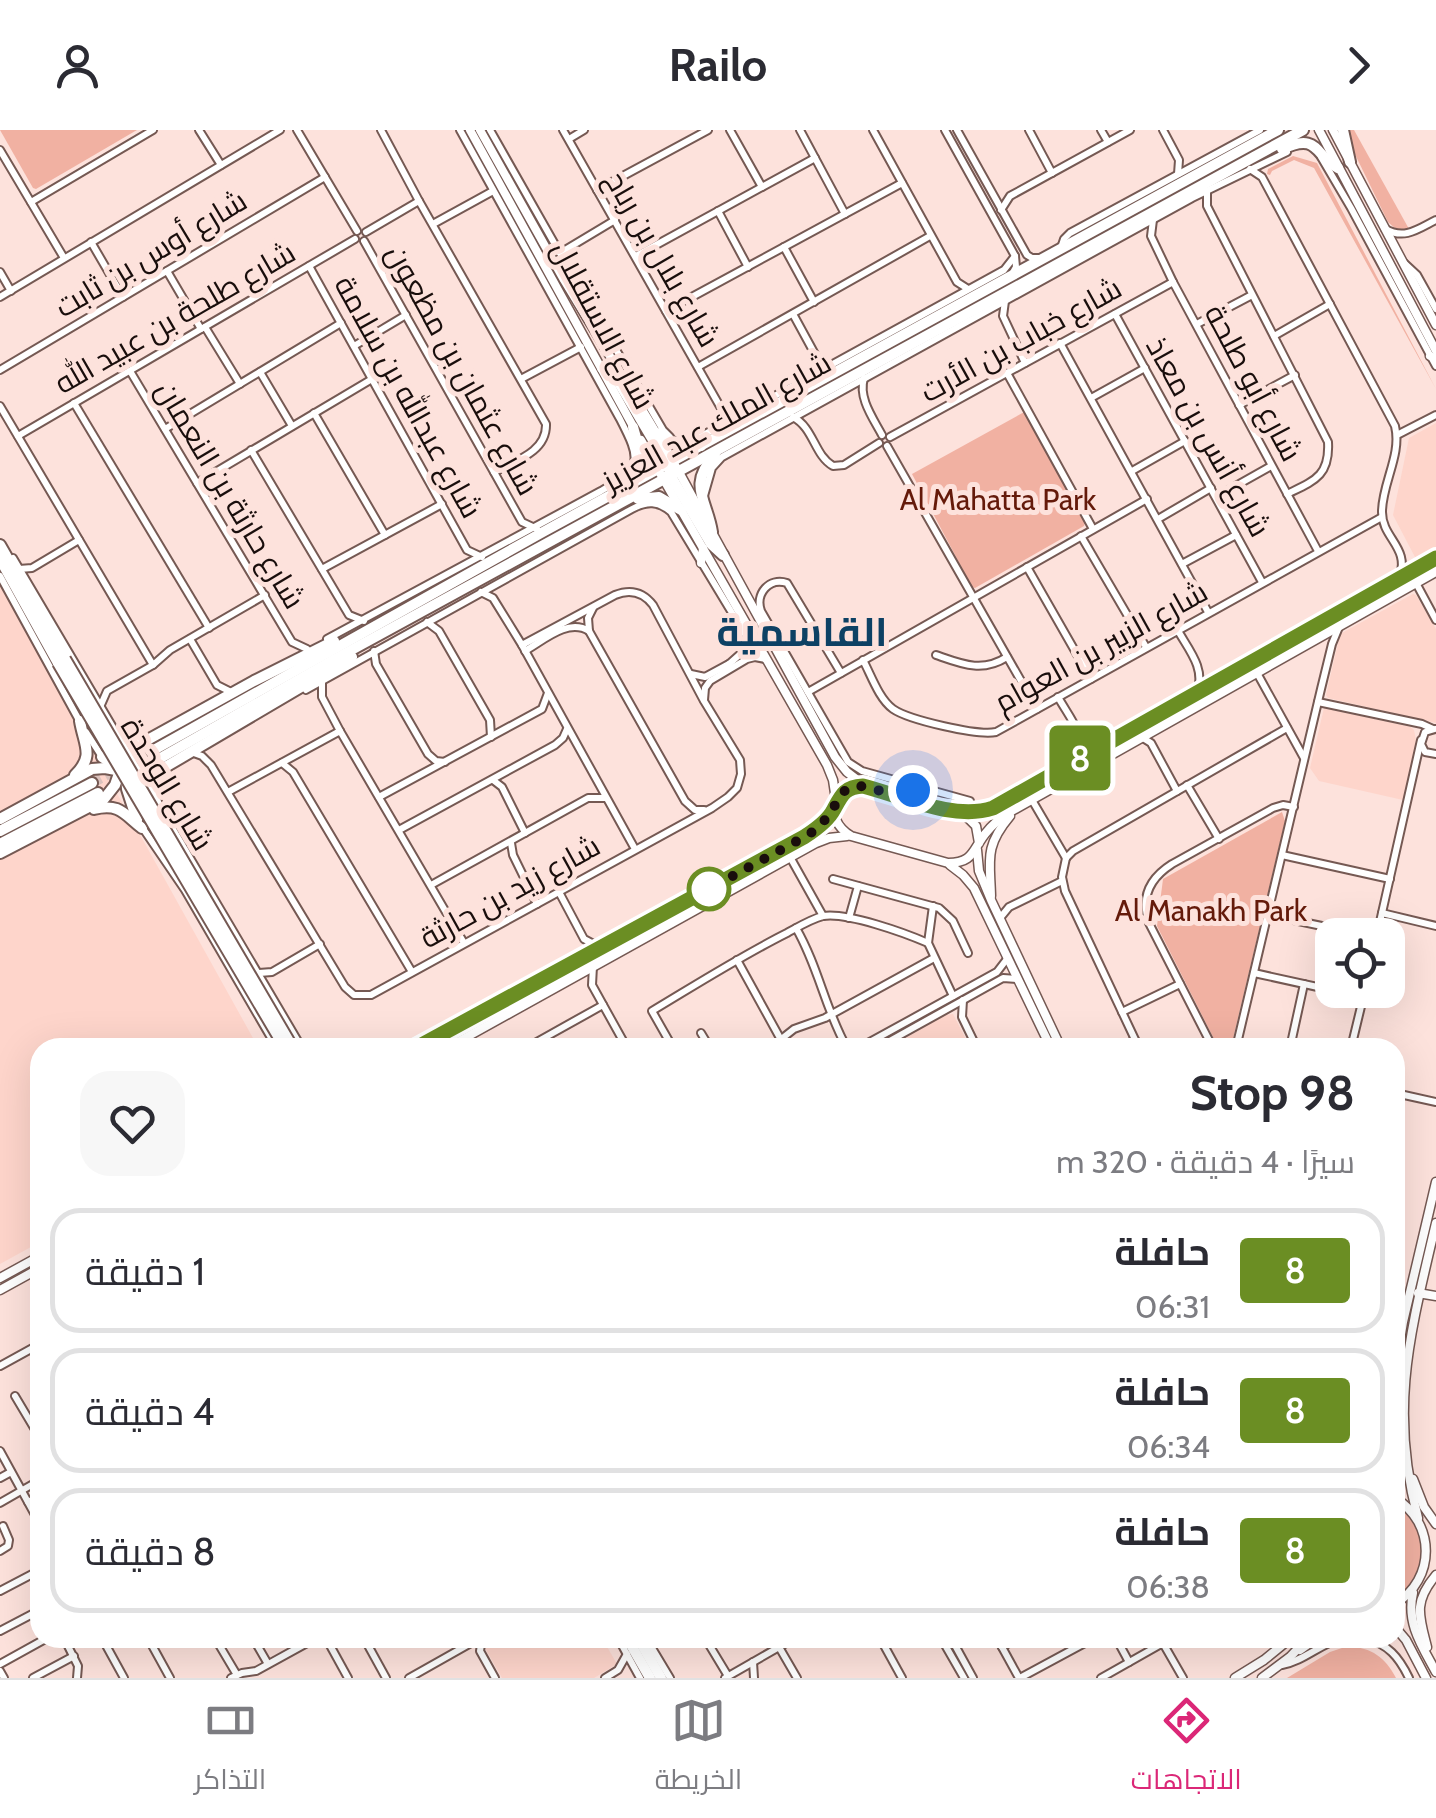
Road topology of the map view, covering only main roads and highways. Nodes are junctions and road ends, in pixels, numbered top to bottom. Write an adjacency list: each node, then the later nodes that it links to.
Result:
1 (1278, 130): 18 (highway, شارع الملك عبد العزيز)
2 (1303, 130): 7 (highway, شارع الملك عبد العزيز)
3 (1319, 130): 11 (main road)
4 (1333, 130): 9 (main road)
5 (1343, 130): 9 (highway)
6 (480, 131): 8 (main road, شارع الاستقلال); 13 (main road, شارع الاستقلال)
7 (1266, 150): 11 (highway); 18 (highway, شارع الملك عبد العزيز)
8 (482, 153): 10 (main road); 17 (main road, شارع الاستقلال)
9 (1350, 162): 23 (main road)
10 (479, 164)
11 (1338, 168): 12 (main road)
12 (1356, 200): 15 (main road); 24 (main road)
13 (524, 209): 14 (main road); 20 (main road, شارع الاستقلال)
14 (537, 213)
15 (1356, 218)
16 (521, 238): 17 (main road)
17 (533, 242): 20 (main road, شارع الاستقلال)
18 (1064, 258): 22 (highway, شارع الملك عبد العزيز); 22 (highway, شارع الملك عبد العزيز)
19 (568, 269): 20 (main road)
20 (561, 283): 21 (main road); 25 (main road, شارع الاستقلال); 30 (main road, شارع الاستقلال)
21 (554, 298)
22 (979, 300): 27 (highway, شارع الملك عبد العزيز); 32 (highway, شارع الملك عبد العزيز)
23 (1436, 325)
24 (1434, 355)
25 (602, 368): 29 (main road, شارع الاستقلال); 33 (highway)
26 (813, 374): 27 (highway)
27 (806, 388): 31 (highway, شارع الملك عبد العزيز)
28 (620, 418): 29 (main road)
29 (633, 427): 33 (main road, شارع الاستقلال); 34 (highway)
30 (660, 432): 31 (highway); 33 (main road, شارع الاستقلال)
31 (702, 446): 33 (highway, شارع الملك عبد العزيز)
32 (722, 448): 33 (highway, شارع الملك عبد العزيز); 38 (highway)
33 (669, 471): 34 (highway, شارع الملك عبد العزيز); 36 (highway, شارع الملك عبد العزيز); 37 (main road, شارع الاستقلال); 38 (main road, شارع الاستقلال); 43 (highway)
34 (629, 486): 36 (highway, شارع الملك عبد العزيز)
35 (602, 492): 36 (highway)
36 (618, 498): 37 (highway); 40 (highway, شارع الملك عبد العزيز); 50 (highway, شارع الملك عبد العزيز)
37 (681, 510): 41 (main road, شارع الاستقلال)
38 (712, 532): 43 (main road, شارع الاستقلال)
39 (0, 545): 54 (highway, شارع الوحدة)
40 (543, 546): 42 (highway); 51 (highway, شارع الملك عبد العزيز)
41 (702, 548): 46 (main road); 56 (main road, شارع الاستقلال)
42 (556, 550)
43 (723, 555): 53 (main road, شارع الاستقلال)
44 (1436, 558): 48 (main road)
45 (0, 559): 54 (highway, شارع الوحدة)
46 (701, 563)
47 (1436, 572): 49 (main road)
48 (1368, 596): 49 (main road); 62 (main road)
49 (1340, 626): 66 (main road)
50 (348, 635): 61 (highway, شارع الملك عبد العزيز); 61 (highway)
51 (376, 638): 61 (highway, شارع الملك عبد العزيز); 61 (highway)
52 (780, 642): 53 (main road)
53 (778, 654): 59 (main road, شارع الاستقلال)
54 (62, 661): 82 (highway, شارع الوحدة, bridge); 83 (highway, شارع الوحدة, bridge)
55 (790, 717): 56 (main road)
56 (801, 719): 60 (main road, شارع الاستقلال)
57 (80, 722): 65 (highway)
58 (830, 731): 59 (main road)
59 (830, 748): 67 (main road, شارع الاستقلال)
60 (820, 753): 64 (main road); 68 (main road, شارع الاستقلال)
61 (155, 754): 63 (highway); 63 (highway); 63 (highway); 63 (highway)
62 (1070, 764): 66 (main road); 71 (main road)
63 (122, 770): 65 (highway); 70 (highway); 70 (highway)
64 (821, 773)
65 (69, 781): 72 (highway)
66 (1058, 786): 69 (main road)
67 (868, 787): 68 (main road); 71 (main road)
68 (835, 806): 74 (main road, شارع الاستقلال); 81 (main road)
69 (1016, 808): 76 (main road); 79 (main road)
70 (84, 811): 77 (highway)
71 (958, 813): 76 (main road)
72 (0, 819)
73 (0, 832): 75 (highway)
74 (851, 836): 78 (main road); 86 (main road)
75 (0, 844)
76 (978, 845): 78 (main road); 79 (main road)
77 (0, 853)
78 (942, 861): 80 (main road)
79 (992, 903): 80 (main road)
80 (1021, 976): 87 (main road); 88 (main road)
81 (446, 1032): 84 (main road); 85 (main road)
82 (275, 1038)
83 (287, 1038)
84 (435, 1038)
85 (440, 1038)
86 (464, 1038)
87 (1047, 1038)
88 (1055, 1038)
89 (1436, 1182): 91 (main road)
90 (1436, 1223): 96 (main road)
91 (1420, 1251): 96 (main road); 98 (main road)
92 (30, 1262): 94 (main road)
93 (30, 1274): 95 (main road)
94 (0, 1278)
95 (0, 1290)
96 (1420, 1294): 97 (main road); 98 (main road)
97 (1436, 1296)
98 (1410, 1312): 99 (main road); 100 (main road); 101 (main road)
99 (1405, 1313)
100 (1405, 1331)
101 (1405, 1447): 103 (main road); 104 (main road)
102 (1405, 1504): 103 (main road)
103 (1420, 1520): 105 (main road); 107 (main road)
104 (1436, 1524)
105 (1436, 1534)
106 (1436, 1572): 107 (main road); 118 (main road)
107 (1422, 1579): 108 (main road)
108 (1414, 1590): 109 (main road); 118 (main road)
109 (1405, 1597)
110 (1405, 1639): 119 (main road)
111 (1405, 1647): 119 (main road)
112 (635, 1648): 121 (highway)
113 (646, 1648): 121 (highway)
114 (1280, 1648): 122 (main road)
115 (1299, 1648): 117 (main road)
116 (1302, 1648): 117 (main road)
117 (1296, 1652): 123 (main road)
118 (1428, 1656): 120 (main road)
119 (1418, 1662): 124 (main road)
120 (1436, 1672)
121 (658, 1677)
122 (1235, 1678)
123 (1262, 1678)
124 (1426, 1678)

